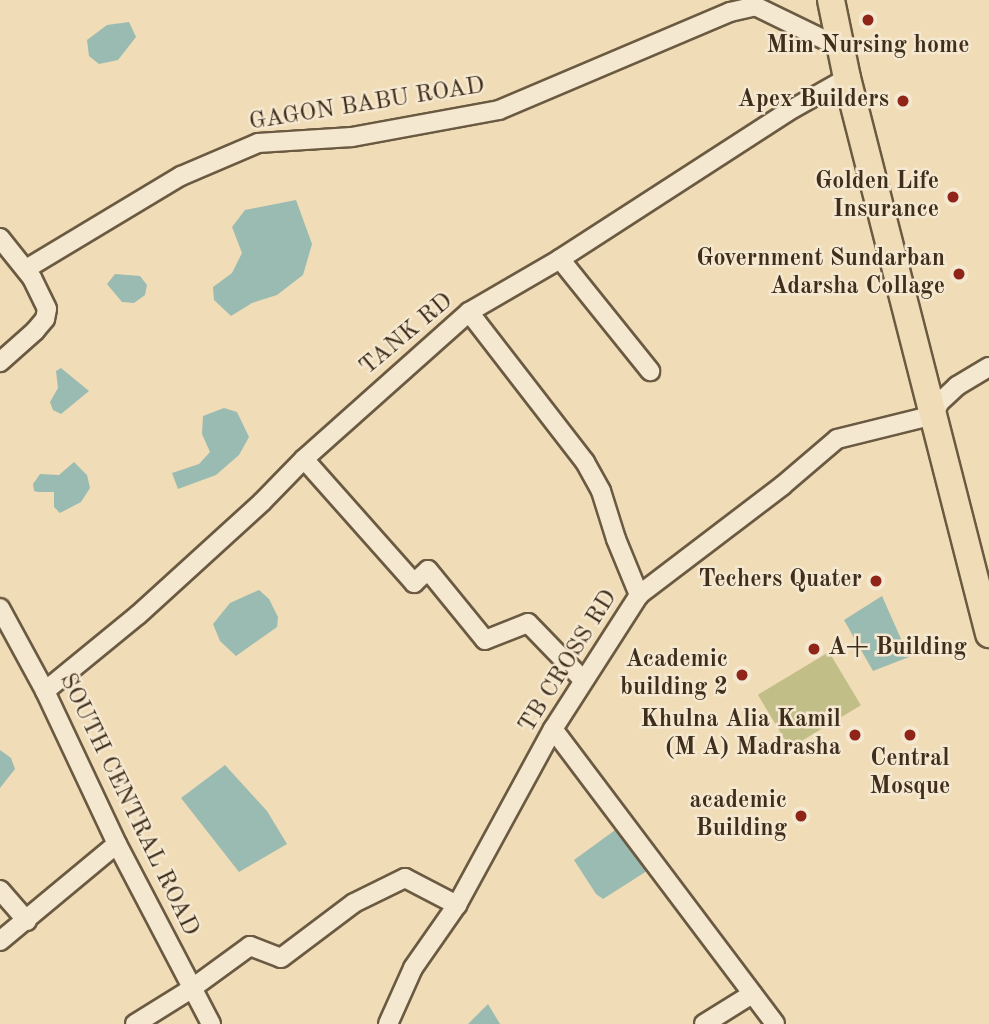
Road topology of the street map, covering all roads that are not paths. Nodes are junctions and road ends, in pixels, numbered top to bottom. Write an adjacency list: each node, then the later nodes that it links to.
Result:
1 (831, 0): 3 (highway)
2 (842, 0): 12 (highway)
3 (843, 49): 4 (highway); 7 (street, GAGON BABU ROAD)
4 (847, 78): 6 (street, TANK RD); 12 (highway)
5 (0, 238): 7 (street)
6 (560, 259): 8 (street, TANK RD); 11 (street)
7 (26, 269): 9 (street)
8 (469, 312): 13 (street, TANK RD); 15 (street)
9 (0, 362)
10 (989, 367): 12 (street)
11 (650, 371)
12 (936, 409): 14 (highway); 15 (street, TB CROSS RD); 17 (highway)
13 (304, 459): 18 (street); 19 (street, TANK RD)
14 (989, 589)
15 (639, 595): 18 (street, TB CROSS RD)
16 (0, 608): 19 (street, SOUTH CENTRAL ROAD)
17 (989, 634)
18 (583, 680): 20 (street, TB CROSS RD)
19 (46, 691): 21 (street, SOUTH CENTRAL ROAD)
20 (553, 729): 23 (street, TB CROSS RD); 27 (street)
21 (117, 844): 24 (street); 26 (street, SOUTH CENTRAL ROAD)
22 (0, 890): 24 (street)
23 (457, 905): 26 (street); 30 (street, TB CROSS RD)
24 (27, 921): 25 (street)
25 (0, 941)
26 (191, 989): 28 (street); 29 (street, SOUTH CENTRAL ROAD)
27 (752, 993): 31 (street); 32 (street)
28 (135, 1024)
29 (211, 1024)
30 (387, 1024)
31 (704, 1024)
32 (775, 1024)

